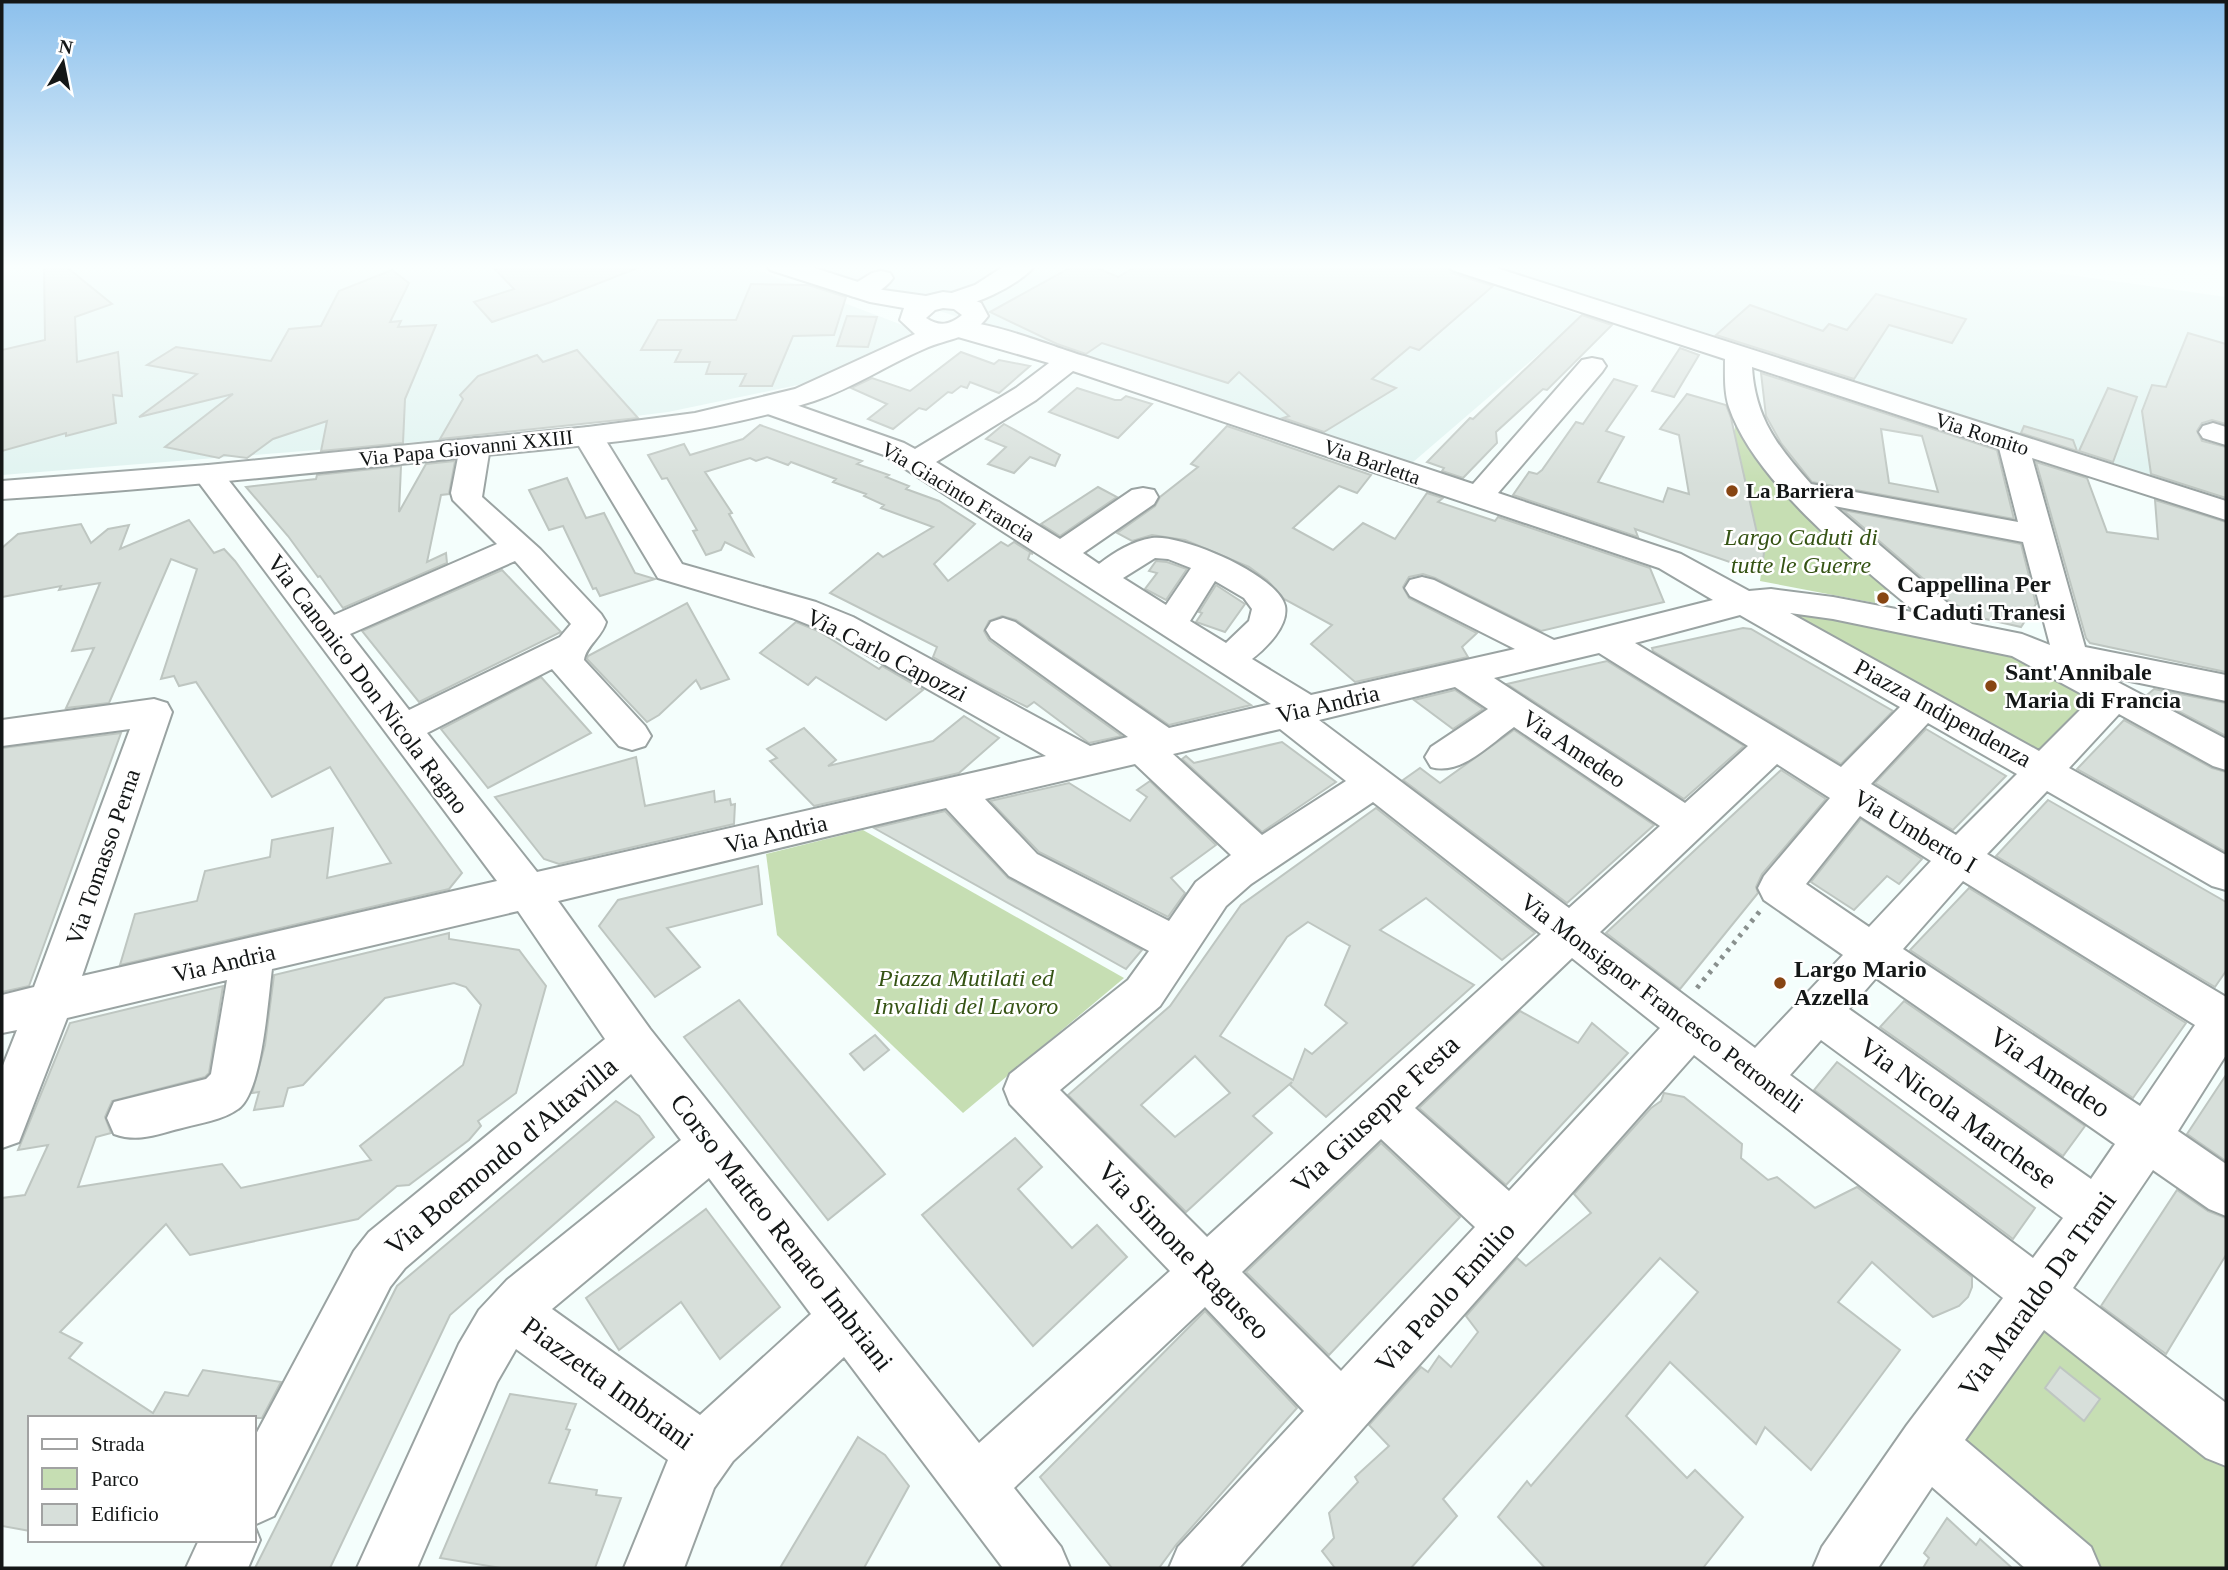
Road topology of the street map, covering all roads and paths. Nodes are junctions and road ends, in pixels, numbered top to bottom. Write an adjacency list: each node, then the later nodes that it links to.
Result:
1 (916, 338): 7 (street, Via Papa Giovanni XXIII)
2 (1006, 338): 5 (street, Via Barletta)
3 (1684, 338): 4 (street, Via Romito)
4 (1738, 356): 9 (street, Via Romito); 14 (street)
5 (1068, 360): 11 (street); 16 (street, Via Barletta)
6 (1592, 366): 16 (street)
7 (769, 405): 8 (street, Via Papa Giovanni XXIII); 11 (street, Via Giacinto Francia)
8 (588, 436): 10 (street, Via Papa Giovanni XXIII); 48 (street, Via Carlo Capozzi)
9 (2013, 444): 17 (street, Via Romito); 18 (street)
10 (475, 447): 12 (street, Via Papa Giovanni XXIII); 19 (street)
11 (915, 462): 20 (street, Via Giacinto Francia)
12 (208, 474): 13 (street, Via Papa Giovanni XXIII); 27 (street, Via Canonico Don Nicola Ragno)
13 (2, 490)
14 (1802, 491): 18 (street); 28 (street)
15 (1143, 497): 20 (street)
16 (1477, 498): 24 (street, Via Barletta)
17 (2226, 512)
18 (2038, 535): 33 (street)
19 (519, 547): 27 (street); 30 (street)
20 (1060, 554): 22 (street, Via Giacinto Francia)
21 (1209, 566): 22 (street); 25 (street); 34 (street)
22 (1100, 579): 25 (street, Via Giacinto Francia)
23 (1422, 588): 32 (street)
24 (1746, 602): 28 (street); 29 (street, Via Andria); 38 (street, Piazza Indipendenza)
25 (1171, 624): 34 (street, Via Giacinto Francia)
26 (1003, 630): 45 (street)
27 (327, 631): 41 (street, Via Canonico Don Nicola Ragno)
28 (1961, 632): 31 (street)
29 (1604, 640): 32 (street, Via Andria); 44 (street, Via Umberto I)
30 (570, 646): 41 (street); 43 (street)
31 (2022, 646): 33 (street); 37 (street)
32 (1550, 652): 35 (street, Via Andria)
33 (2070, 656): 36 (street)
34 (1228, 660): 40 (street, Via Giacinto Francia)
35 (1460, 673): 39 (street, Via Amedeo); 40 (street, Via Andria)
36 (2226, 688)
37 (2115, 696): 47 (street); 49 (street, Piazza Indipendenza)
38 (1925, 704): 49 (street, Piazza Indipendenza); 52 (street)
39 (1514, 709): 46 (street); 53 (street, Via Amedeo)
40 (1295, 711): 45 (street, Via Andria); 50 (street, Via Monsignor Francesco Petronelli)
41 (402, 729): 58 (street, Via Canonico Don Nicola Ragno)
42 (2, 733): 63 (street, Via Tomasso Perna)
43 (632, 736)
44 (1774, 744): 52 (street, Via Umberto I); 53 (street, Via Giuseppe Festa)
45 (1152, 745): 48 (street, Via Andria); 54 (street)
46 (1444, 757)
47 (2226, 757)
48 (1085, 760): 51 (street, Via Andria)
49 (2044, 770): 55 (street); 56 (street)
50 (1374, 782): 54 (street); 59 (street, Via Monsignor Francesco Petronelli)
51 (954, 791): 58 (street, Via Andria); 60 (street)
52 (1849, 791): 55 (street, Via Umberto I); 57 (street)
53 (1687, 824): 59 (street, Via Giuseppe Festa)
54 (1260, 858): 60 (street)
55 (1959, 858): 61 (street); 67 (street, Via Umberto I)
56 (2226, 874)
57 (1779, 888): 61 (street); 66 (path)
58 (529, 893): 62 (street, Via Andria); 68 (street, Corso Matteo Renato Imbriani)
59 (1569, 933): 66 (street, Via Monsignor Francesco Petronelli); 70 (street, Via Giuseppe Festa)
60 (1177, 945): 78 (street, Via Simone Raguseo)
61 (1874, 952): 64 (street); 73 (street, Via Amedeo)
62 (252, 957): 63 (street, Via Andria); 71 (street)
63 (51, 1002): 65 (street, Via Andria); 72 (street, Via Tomasso Perna)
64 (1819, 1013): 69 (street); 76 (street, Via Nicola Marchese)
65 (2, 1014)
66 (1684, 1019): 69 (street, Via Monsignor Francesco Petronelli); 77 (street, Via Paolo Emilio)
67 (2226, 1019): 73 (street, Via Maraldo Da Trani)
68 (634, 1043): 74 (street, Corso Matteo Renato Imbriani); 87 (street, Via Boemondo d'Altavilla)
69 (1759, 1076): 79 (street, Via Monsignor Francesco Petronelli)
70 (1381, 1108): 77 (street); 78 (street, Via Giuseppe Festa)
71 (131, 1118)
72 (2, 1126)
73 (2148, 1138): 75 (street, Via Amedeo); 76 (street, Via Maraldo Da Trani)
74 (713, 1144): 80 (street); 81 (street, Corso Matteo Renato Imbriani)
75 (2226, 1192)
76 (2097, 1213): 79 (street, Via Maraldo Da Trani)
77 (1510, 1225): 82 (street, Via Paolo Emilio)
78 (1205, 1272): 82 (street, Via Simone Raguseo); 86 (street, Via Giuseppe Festa)
79 (2038, 1294): 83 (street, Via Monsignor Francesco Petronelli); 84 (street, Via Maraldo Da Trani)
80 (512, 1313): 85 (street, Piazzetta Imbriani); 90 (street)
81 (848, 1317): 85 (street, Piazzetta Imbriani); 86 (street, Corso Matteo Renato Imbriani)
82 (1342, 1411): 93 (street, Via Paolo Emilio)
83 (2226, 1438)
84 (1927, 1445): 94 (street, Via Maraldo Da Trani); 95 (street)
85 (705, 1453): 91 (street, Piazzetta Imbriani)
86 (977, 1484): 92 (street, Corso Matteo Renato Imbriani)
87 (256, 1492)
88 (230, 1542): 89 (street)
89 (216, 1568)
90 (387, 1568)
91 (654, 1568)
92 (1040, 1568)
93 (1199, 1568)
94 (1843, 1568)
95 (2070, 1568)

